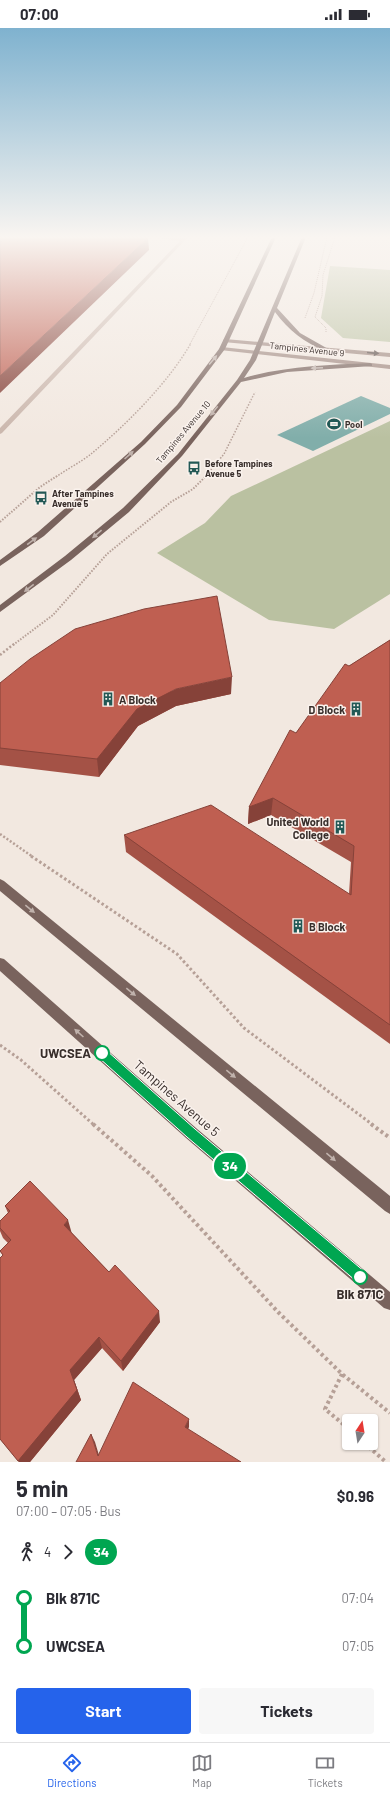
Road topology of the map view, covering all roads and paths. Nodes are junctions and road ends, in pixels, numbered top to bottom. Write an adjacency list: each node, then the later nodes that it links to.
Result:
1 (123, 304): 20 (lane)
2 (211, 304): 21 (path)
3 (242, 304): 10 (main road, Tampines Avenue 10)
4 (277, 304): 7 (main road, Tampines Avenue 10)
5 (310, 304): 8 (path)
6 (319, 304): 9 (path)
7 (275, 308): 11 (main road, Tampines Avenue 10); 13 (main road)
8 (305, 318)
9 (321, 331)
10 (225, 341): 11 (main road, Tampines Avenue 9); 12 (main road, Tampines Avenue 10)
11 (259, 344): 13 (main road, Tampines Avenue 9); 14 (main road, Tampines Avenue 10)
12 (222, 349): 14 (main road, Tampines Avenue 9); 22 (main road, Tampines Avenue 10, one-way to 12)
13 (328, 350): 15 (main road, Tampines Avenue 9, one-way to 15)
14 (256, 352): 16 (main road, Tampines Avenue 9); 18 (main road, Tampines Avenue 10)
15 (390, 355)
16 (370, 365): 17 (main road, Tampines Avenue 9); 18 (main road, one-way to 18)
17 (390, 367)
18 (239, 381): 23 (main road, Tampines Avenue 10, one-way to 23)
19 (257, 388): 24 (path)
20 (0, 432)
21 (0, 522)
22 (0, 564)
23 (0, 609)
24 (0, 655)
25 (0, 834): 29 (path)
26 (0, 884): 30 (main road, one-way to 30)
27 (0, 963): 31 (main road, Tampines Avenue 5, one-way to 27)
28 (0, 1045): 32 (path)
29 (390, 1138)
30 (390, 1206)
31 (390, 1302)
32 (342, 1374): 33 (path); 34 (path)
33 (390, 1413)
34 (342, 1423)
35 (372, 1450): 36 (path)
36 (386, 1462)

